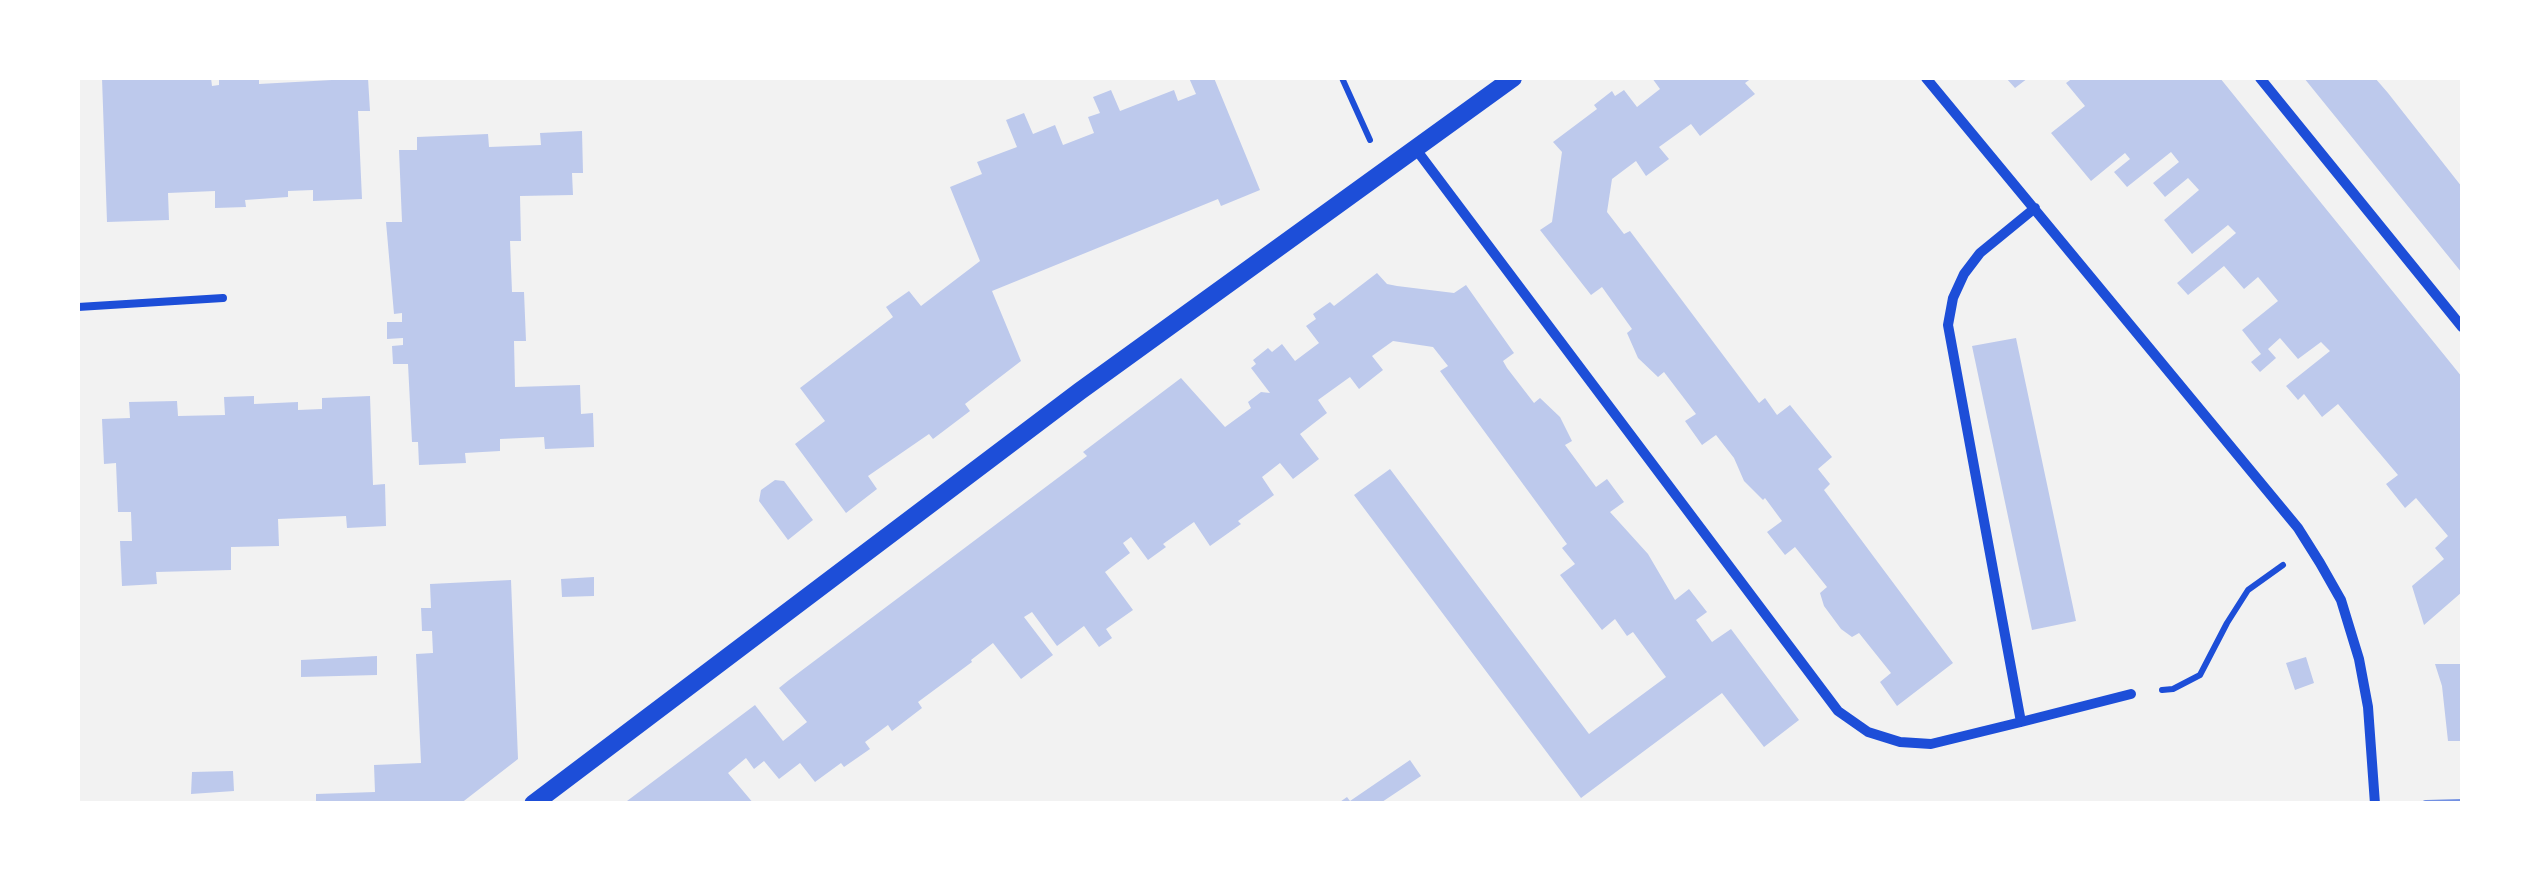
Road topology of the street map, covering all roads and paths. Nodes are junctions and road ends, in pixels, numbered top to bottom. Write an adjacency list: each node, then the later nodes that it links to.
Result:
1 (1342, 78): 6 (path)
2 (1512, 78): 5 (street)
3 (1926, 78): 7 (street)
4 (2260, 78): 10 (street)
5 (1415, 148): 6 (street); 13 (street)
6 (1387, 168): 14 (street)
7 (2034, 208): 11 (street); 13 (street)
8 (223, 298): 9 (lane)
9 (78, 307)
10 (2462, 327)
11 (2310, 546): 12 (path); 15 (street)
12 (2131, 694): 13 (street)
13 (2022, 722)
14 (533, 804)
15 (2376, 804)

